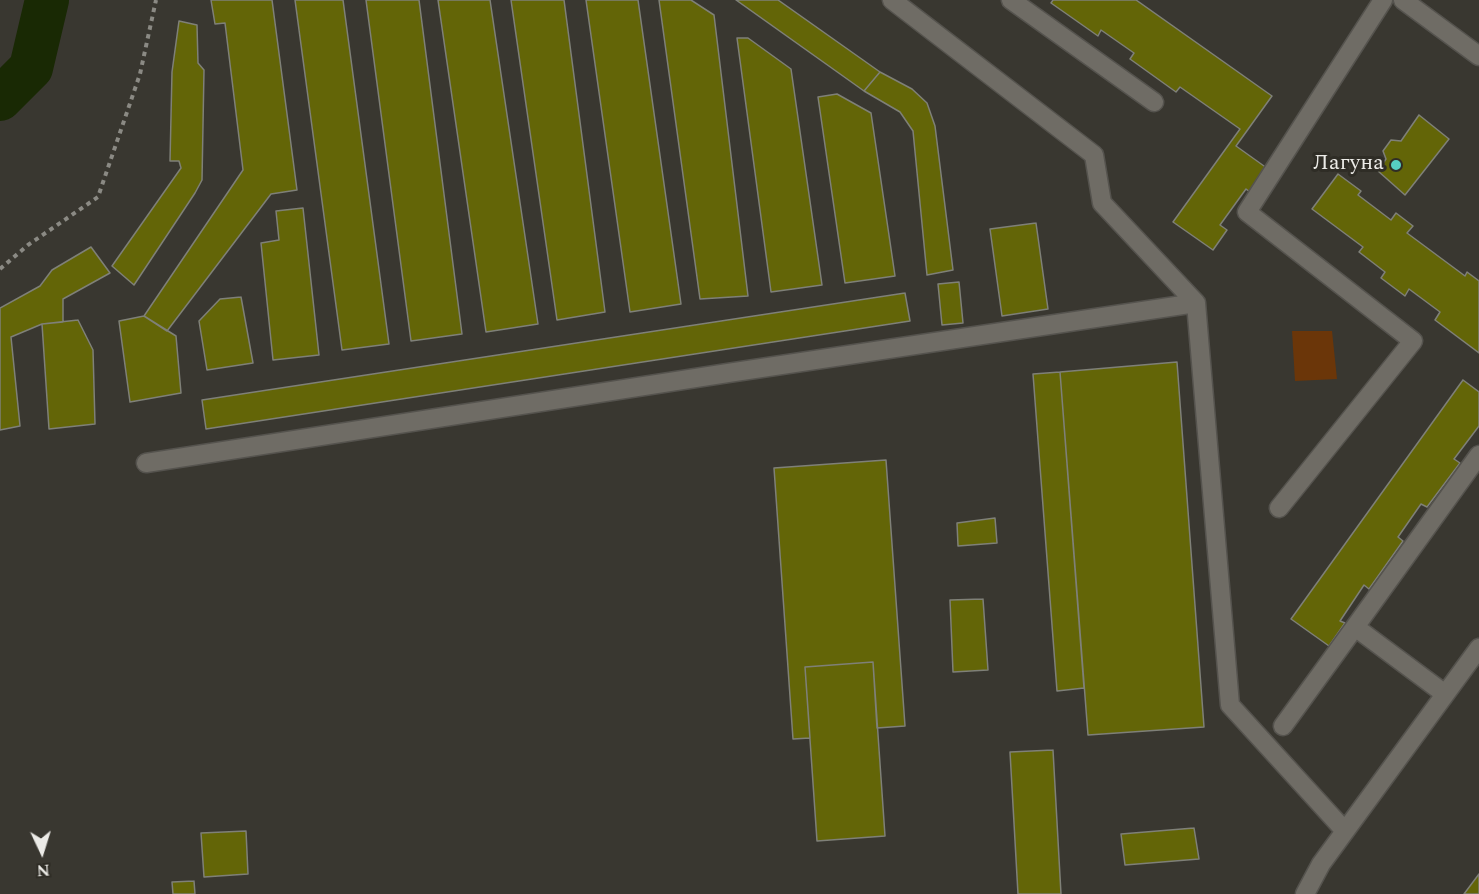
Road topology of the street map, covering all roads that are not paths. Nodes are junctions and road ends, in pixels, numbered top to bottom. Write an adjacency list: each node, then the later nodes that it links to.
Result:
1 (892, 0): 7 (street)
2 (1011, 0): 6 (street)
3 (1383, 0): 10 (street)
4 (1403, 0): 5 (street)
5 (1479, 56)
6 (1154, 102)
7 (1196, 303): 9 (street); 15 (street)
8 (1479, 455): 11 (street)
9 (146, 463)
10 (1279, 508)
11 (1355, 627): 13 (street); 14 (street)
12 (1479, 648): 13 (street)
13 (1445, 694): 15 (street)
14 (1283, 726)
15 (1345, 831): 16 (street)
16 (1305, 894)

